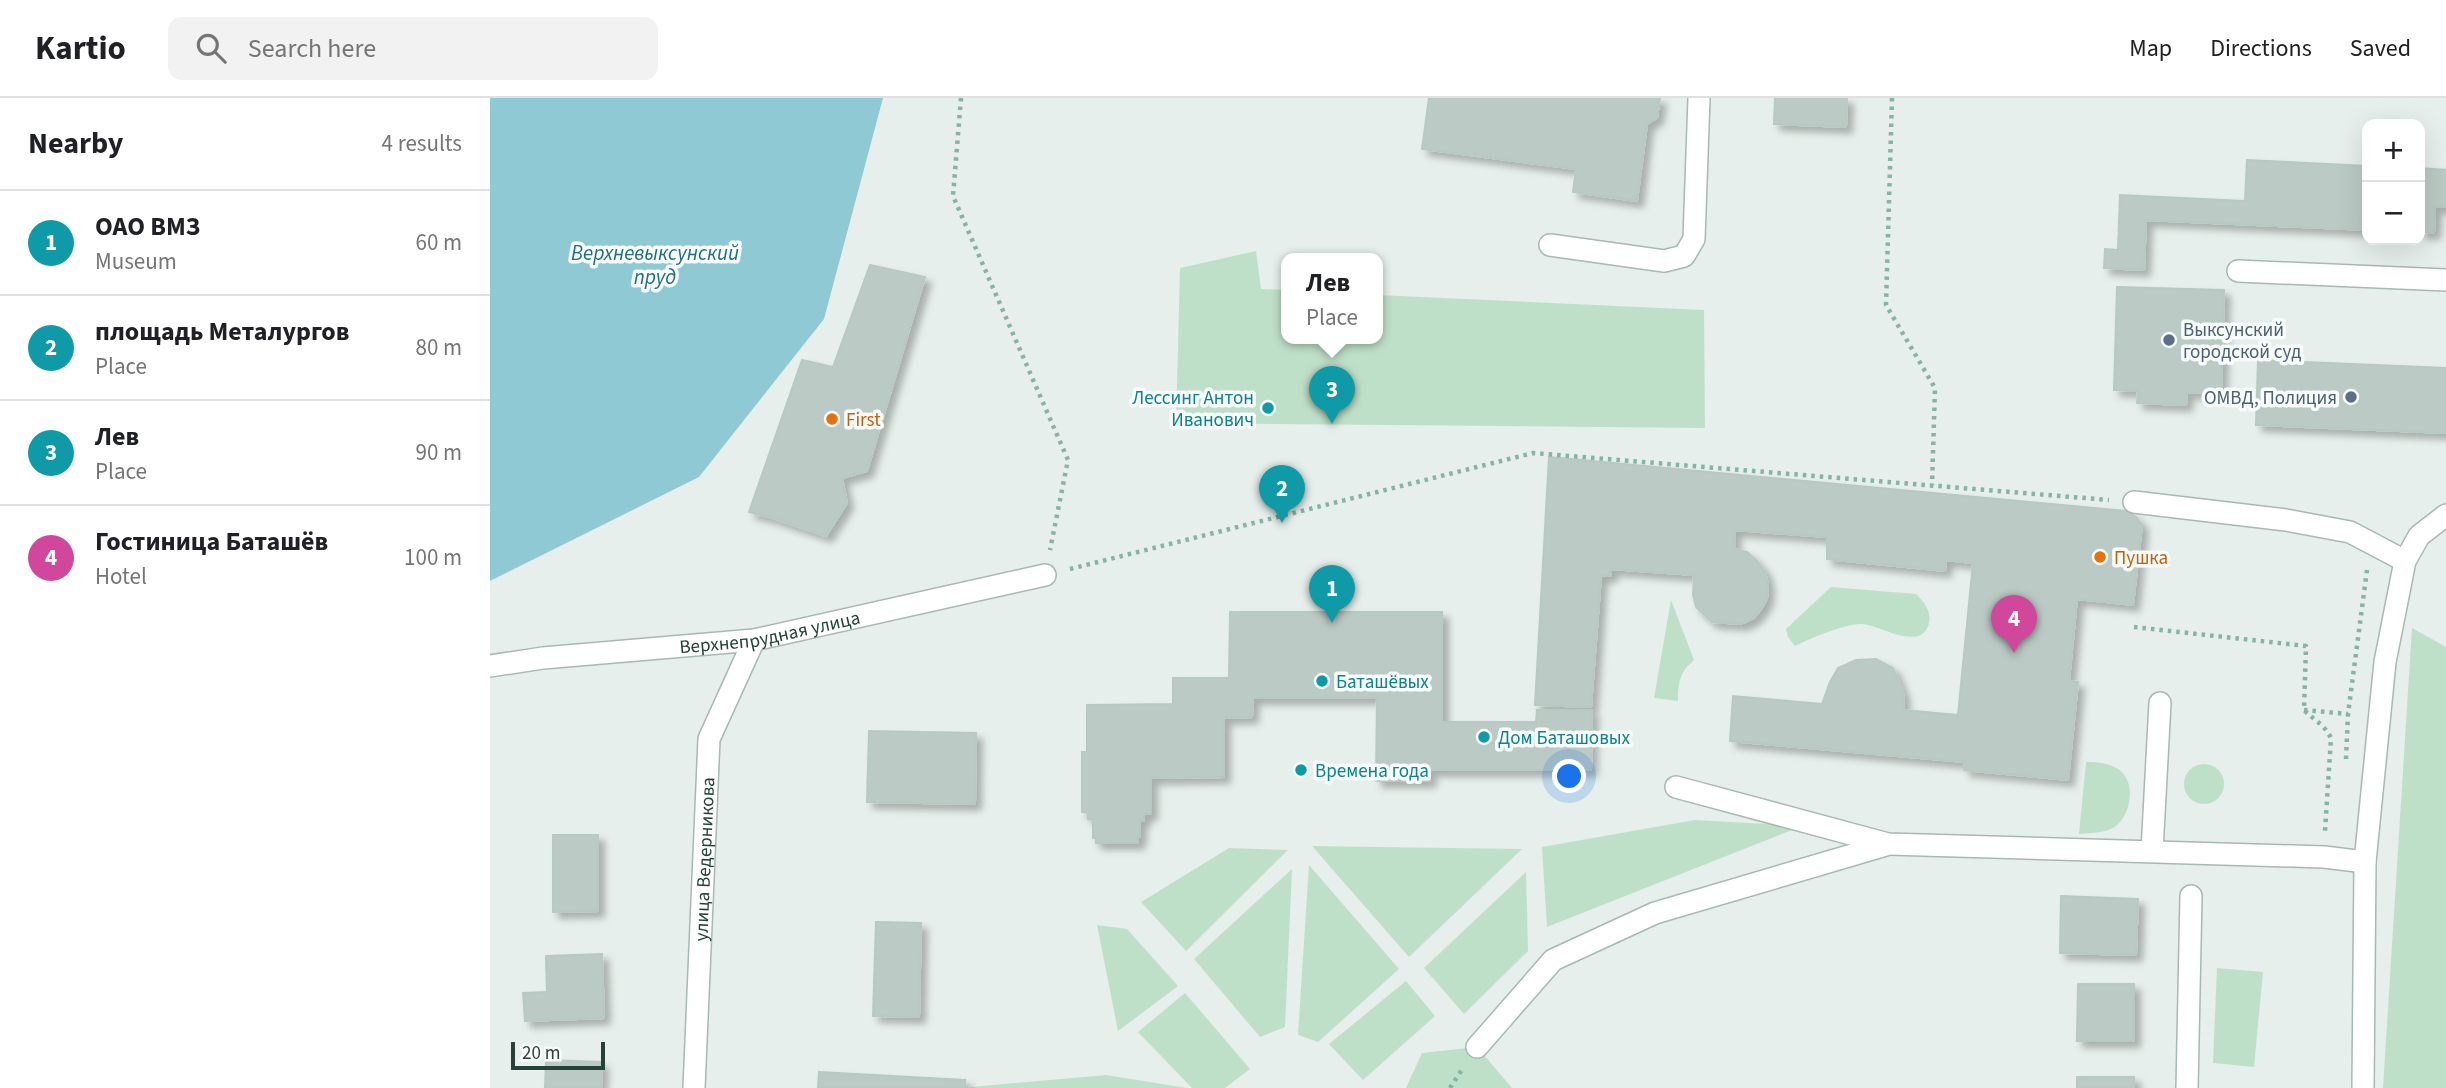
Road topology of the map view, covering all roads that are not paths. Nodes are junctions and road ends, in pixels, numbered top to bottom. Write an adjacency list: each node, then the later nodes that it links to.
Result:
1 (1699, 98): 2 (street)
2 (1550, 245)
3 (2238, 271): 4 (street)
4 (2446, 280)
5 (2134, 502): 7 (street)
6 (2446, 515): 7 (street)
7 (2405, 561): 15 (street)
8 (1045, 575): 9 (street, Верхнепрудная улица)
9 (754, 640): 10 (street, Верхнепрудная улица); 18 (street, улица Ведерникова)
10 (490, 666)
11 (2160, 703): 14 (street)
12 (1676, 787): 13 (street)
13 (1888, 844): 14 (street); 17 (street)
14 (2152, 851): 15 (street)
15 (2365, 862): 20 (street)
16 (2190, 896): 19 (street)
17 (1477, 1047)
18 (694, 1088)
19 (2187, 1088)
20 (2362, 1088)

